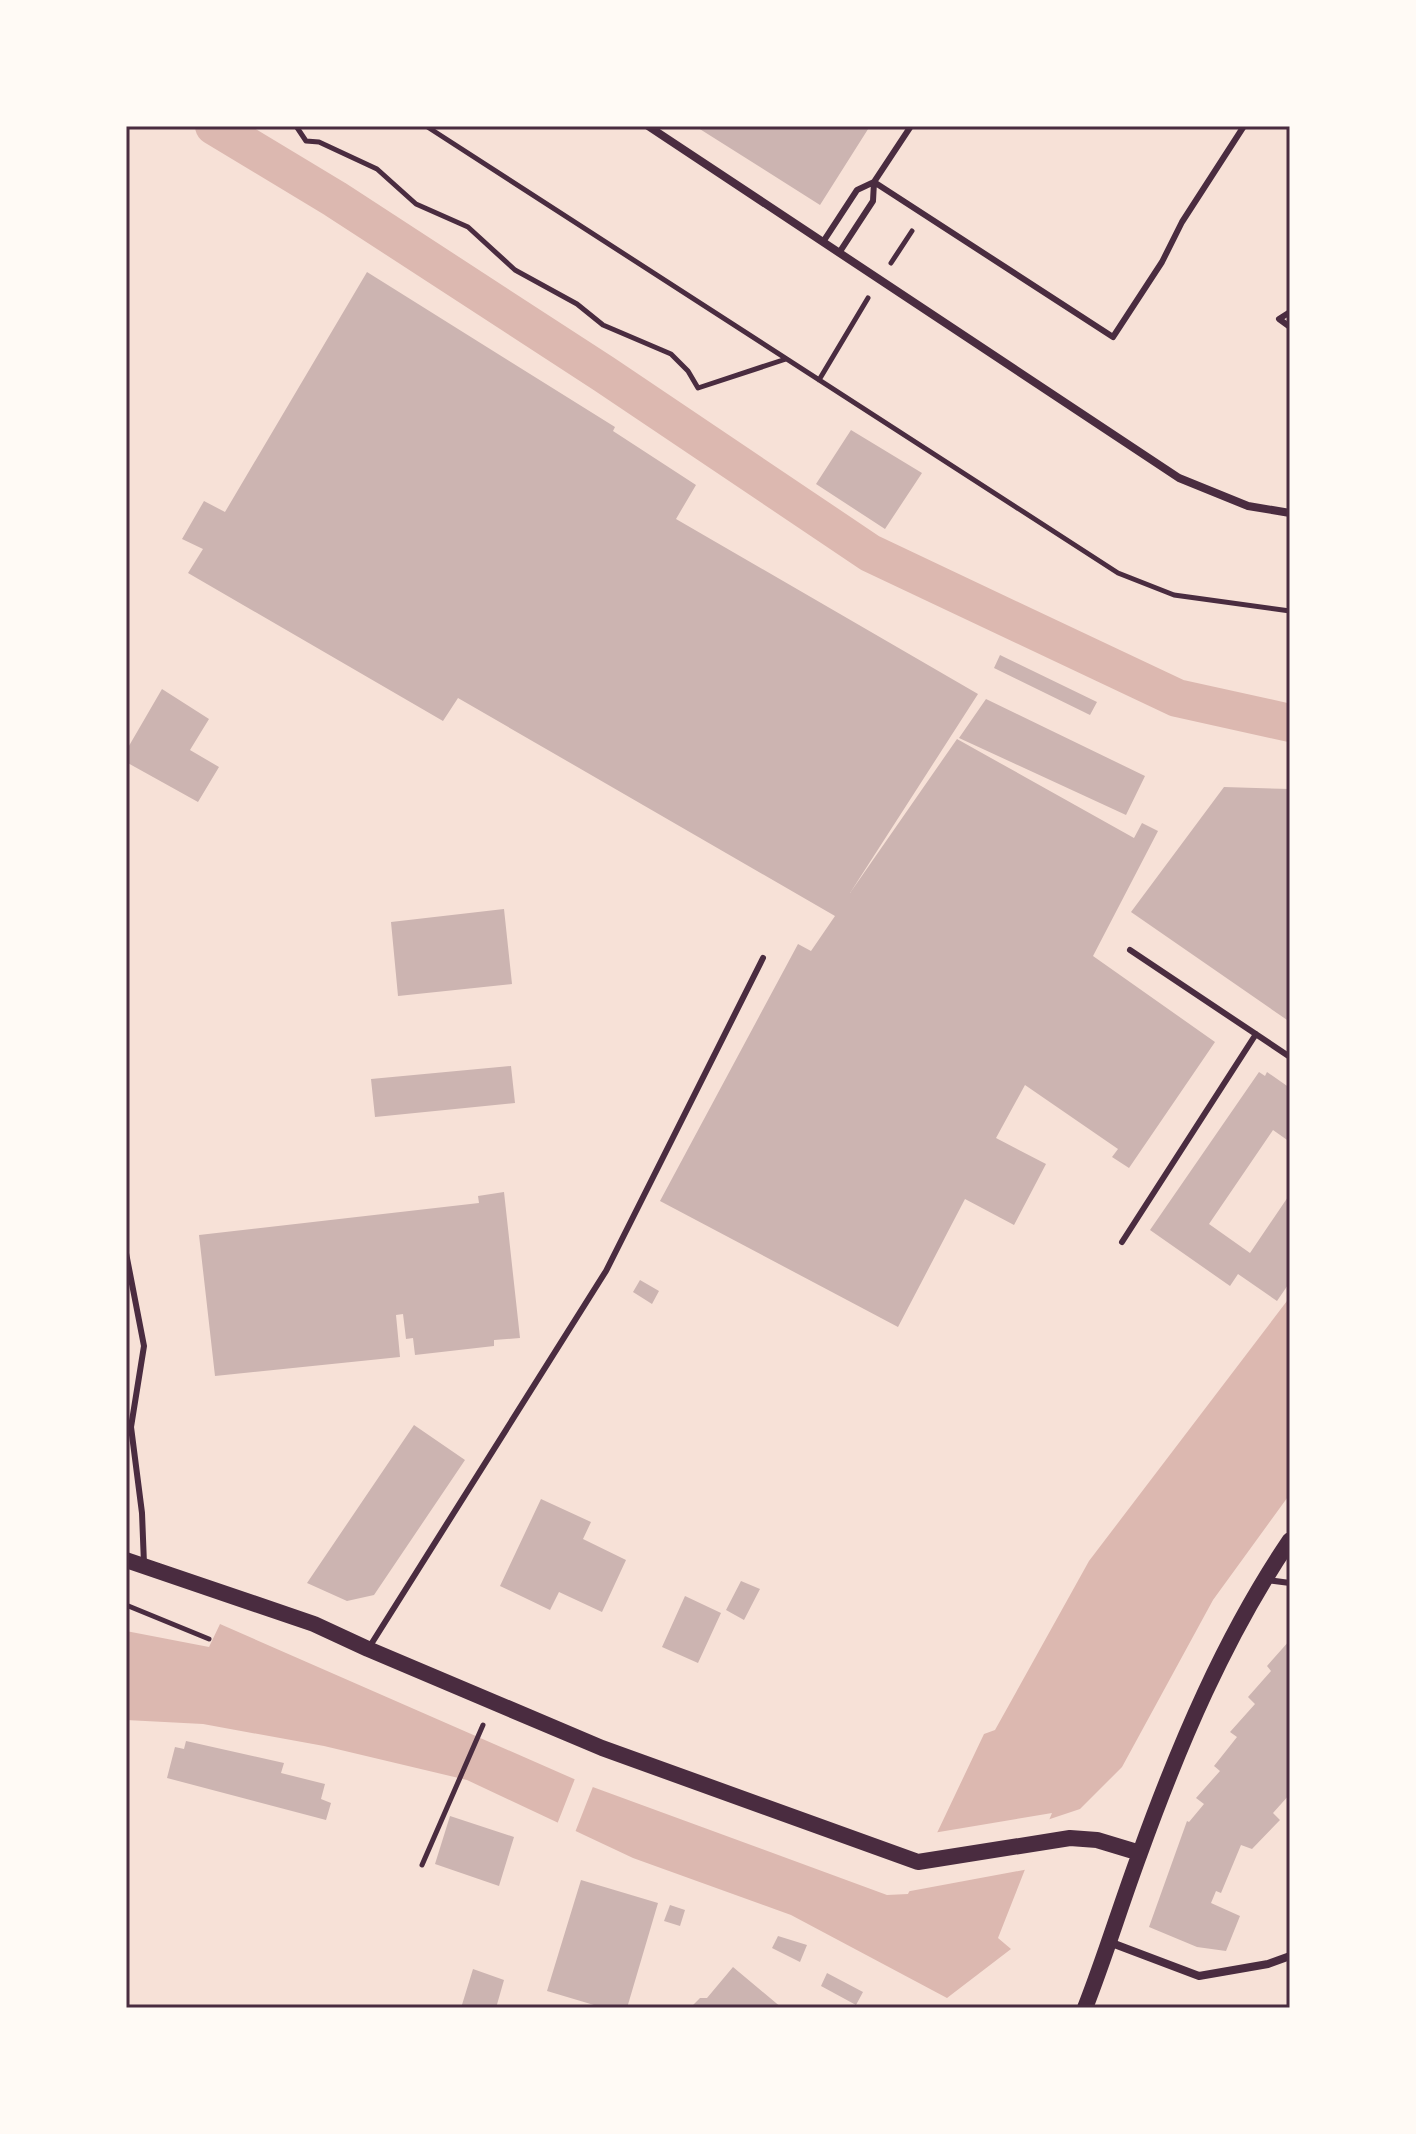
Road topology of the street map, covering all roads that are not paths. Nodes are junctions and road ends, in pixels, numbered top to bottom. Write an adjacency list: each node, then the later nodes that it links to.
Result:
1 (648, 126): 5 (street)
2 (911, 126): 4 (lane)
3 (1244, 126): 4 (lane)
4 (874, 182): 5 (lane); 6 (lane)
5 (823, 242): 6 (street)
6 (839, 253): 9 (street)
7 (1290, 312): 8 (lane)
8 (1290, 327)
9 (1290, 513)
10 (1130, 950): 12 (lane)
11 (763, 958): 21 (lane)
12 (1256, 1034): 13 (lane); 14 (lane)
13 (1290, 1057)
14 (1122, 1242)
15 (126, 1253): 18 (lane)
16 (1290, 1540): 19 (main road)
17 (126, 1560): 18 (main road)
18 (144, 1564): 21 (main road)
19 (1264, 1579): 20 (lane); 22 (main road)
20 (1290, 1583)
21 (368, 1649): 22 (main road)
22 (1140, 1853): 23 (main road)
23 (1109, 1942): 24 (street); 25 (main road)
24 (1290, 1956)
25 (1085, 2008)

